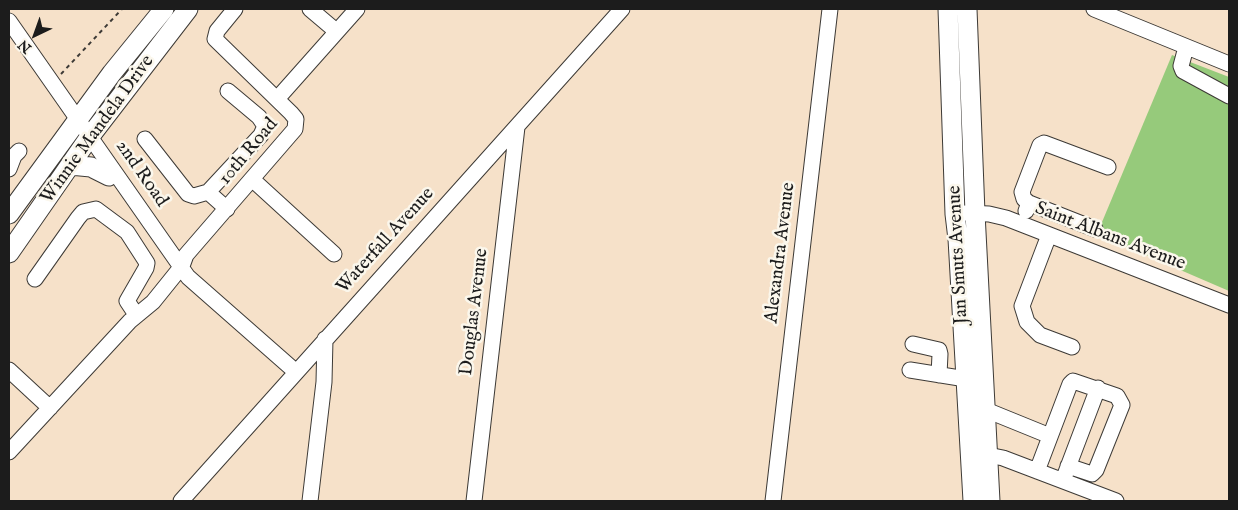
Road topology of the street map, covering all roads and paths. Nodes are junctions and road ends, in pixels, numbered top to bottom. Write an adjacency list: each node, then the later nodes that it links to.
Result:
1 (122, 9): 17 (path)
2 (164, 9): 21 (main road, Winnie Mandela Drive)
3 (188, 9): 23 (main road, Winnie Mandela Drive)
4 (235, 9): 20 (street, 10th Road)
5 (310, 9): 14 (street)
6 (357, 9): 14 (street)
7 (622, 9): 22 (street, Waterfall Avenue)
8 (830, 9): 66 (street, Alexandra Avenue)
9 (948, 9): 36 (main road, Jan Smuts Avenue)
10 (967, 9): 34 (main road, Jan Smuts Avenue)
11 (1094, 9): 15 (street)
12 (9, 20): 17 (street, 2nd Road)
13 (9, 30): 21 (street, 2nd Road)
14 (336, 31): 20 (street)
15 (1186, 47): 16 (street); 19 (street)
16 (1229, 64)
17 (53, 82): 21 (street, 2nd Road)
18 (228, 91): 31 (street)
19 (1229, 96)
20 (277, 99): 30 (street, 10th Road)
21 (76, 122): 23 (street, 2nd Road); 35 (main road, Winnie Mandela Drive)
22 (517, 127): 46 (street, Waterfall Avenue); 65 (street, Douglas Avenue)
23 (89, 139): 26 (main road, Winnie Mandela Drive); 29 (street, 2nd Road); 42 (street, 2nd Road)
24 (145, 139): 31 (street)
25 (20, 151): 28 (street)
26 (70, 165): 29 (main road); 40 (main road, Winnie Mandela Drive)
27 (1108, 167): 32 (street)
28 (9, 169)
29 (109, 176): 42 (street, 2nd Road)
30 (253, 180): 33 (street, 10th Road); 41 (street)
31 (208, 192): 33 (street)
32 (1029, 203): 37 (street); 38 (street)
33 (227, 209): 42 (street, 10th Road)
34 (975, 213): 36 (street, Saint Albans Avenue); 37 (street, Saint Albans Avenue); 56 (main road, Jan Smuts Avenue)
35 (9, 214)
36 (955, 214): 53 (main road, Jan Smuts Avenue)
37 (1021, 224): 39 (street, Saint Albans Avenue)
38 (1095, 230)
39 (1049, 234): 44 (street, Saint Albans Avenue); 48 (street)
40 (10, 250)
41 (334, 254)
42 (180, 266): 45 (street, 10th Road); 51 (street, 2nd Road)
43 (35, 279): 45 (street)
44 (1229, 305)
45 (132, 317): 55 (street, 10th Road)
46 (325, 339): 51 (street, Waterfall Avenue); 64 (street)
47 (913, 344): 52 (street)
48 (1072, 348)
49 (9, 370): 55 (street)
50 (910, 370): 52 (street)
51 (296, 372): 63 (street, Waterfall Avenue)
52 (939, 375): 53 (street)
53 (966, 379): 59 (main road, Jan Smuts Avenue)
54 (1098, 388): 57 (street); 60 (street); 60 (street)
55 (50, 408): 58 (street, 10th Road)
56 (986, 410): 57 (street); 59 (main road, Jan Smuts Avenue)
57 (1050, 436): 61 (street)
58 (9, 452)
59 (979, 453): 61 (street); 67 (main road, Jan Smuts Avenue); 68 (main road, Jan Smuts Avenue)
60 (1068, 466): 62 (street)
61 (1037, 471): 62 (street)
62 (1062, 481): 69 (street)
63 (181, 501)
64 (310, 501)
65 (474, 501)
66 (773, 501)
67 (973, 501)
68 (990, 501)
69 (1116, 501)

